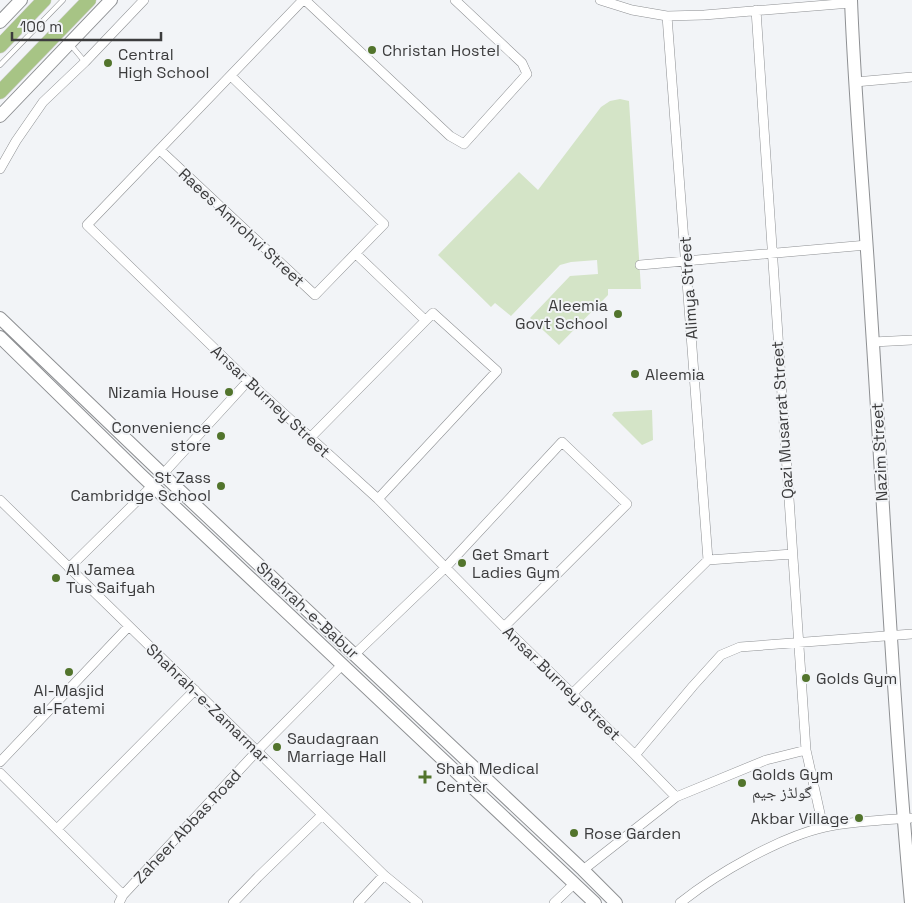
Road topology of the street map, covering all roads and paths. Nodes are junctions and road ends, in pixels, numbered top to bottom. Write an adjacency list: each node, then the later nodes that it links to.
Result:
1 (21, 0): 13 (main road)
2 (44, 0): 15 (main road)
3 (63, 0): 17 (lane)
4 (89, 0): 21 (main road)
5 (111, 0): 14 (main road)
6 (144, 0): 16 (street)
7 (304, 0): 8 (street); 18 (street, Ansar Burney Street)
8 (455, 0)
9 (600, 0): 12 (street)
10 (851, 1): 11 (street); 20 (main road, Nazim Street)
11 (756, 10): 12 (street); 27 (street, Qazi Musarrat Street)
12 (668, 16): 28 (street, Alimya Street)
13 (0, 22)
14 (70, 43): 16 (lane); 22 (main road)
15 (0, 46)
16 (85, 62): 24 (street)
17 (0, 65)
18 (231, 76): 23 (street, Ansar Burney Street); 26 (street, Raees Amrohvi Street)
19 (912, 78): 20 (street)
20 (855, 82): 25 (main road, Nazim Street)
21 (0, 92)
22 (0, 116)
23 (160, 150): 26 (street, Raees Amrohvi Street); 35 (street, Ansar Burney Street)
24 (0, 169)
25 (866, 245): 27 (street); 34 (main road, Nazim Street)
26 (356, 254): 31 (street)
27 (772, 255): 28 (street); 41 (street, Qazi Musarrat Street)
28 (686, 262): 29 (street); 42 (street, Alimya Street)
29 (640, 266)
30 (0, 318): 37 (main road, Shahrah-e-Babur)
31 (425, 320): 36 (street); 39 (street)
32 (0, 337): 38 (main road, Shahrah-e-Babur)
33 (912, 340): 34 (street)
34 (873, 342): 49 (main road, Nazim Street)
35 (248, 382): 36 (street, Ansar Burney Street); 37 (street)
36 (310, 438): 39 (street, Ansar Burney Street)
37 (163, 474): 47 (main road, Shahrah-e-Babur)
38 (153, 485): 44 (street); 50 (main road, Shahrah-e-Babur)
39 (378, 499): 43 (street, Ansar Burney Street)
40 (0, 500): 44 (street, Shahrah-e-Zamarmar)
41 (792, 554): 42 (street); 51 (street, Qazi Musarrat Street)
42 (708, 560): 55 (street)
43 (446, 567): 46 (street, Ansar Burney Street); 46 (street); 52 (street)
44 (69, 568): 45 (street, Shahrah-e-Zamarmar)
45 (129, 626): 54 (street, Shahrah-e-Zamarmar); 59 (street)
46 (504, 627): 55 (street, Ansar Burney Street)
47 (327, 628): 50 (main road); 52 (main road, Shahrah-e-Babur)
48 (912, 634): 49 (street)
49 (890, 636): 51 (street); 63 (main road, Nazim Street)
50 (314, 639): 53 (main road, Shahrah-e-Babur)
51 (797, 642): 56 (street, Qazi Musarrat Street); 58 (street)
52 (355, 654): 66 (main road, Shahrah-e-Babur)
53 (342, 666): 57 (street, Zaheer Abbas Road); 68 (main road, Shahrah-e-Babur)
54 (195, 690): 57 (street, Shahrah-e-Zamarmar); 65 (street)
55 (572, 694): 58 (street, Ansar Burney Street)
56 (806, 750): 61 (street); 64 (street, Qazi Musarrat Street)
57 (258, 752): 62 (street, Shahrah-e-Zamarmar); 69 (street, Zaheer Abbas Road)
58 (635, 755): 61 (street, Ansar Burney Street)
59 (0, 762)
60 (0, 773): 65 (street)
61 (676, 797): 66 (street)
62 (322, 815): 67 (street, Shahrah-e-Zamarmar); 70 (street)
63 (908, 818): 64 (street); 77 (main road, Nazim Street)
64 (823, 827): 76 (street)
65 (57, 829): 69 (street)
66 (583, 870): 75 (main road, Shahrah-e-Babur)
67 (384, 875): 71 (street); 72 (street, Shahrah-e-Zamarmar)
68 (575, 883): 73 (street); 74 (main road, Shahrah-e-Babur)
69 (121, 899)
70 (233, 903)
71 (358, 903)
72 (418, 903)
73 (554, 903)
74 (595, 903)
75 (616, 903)
76 (680, 903)
77 (911, 903)

